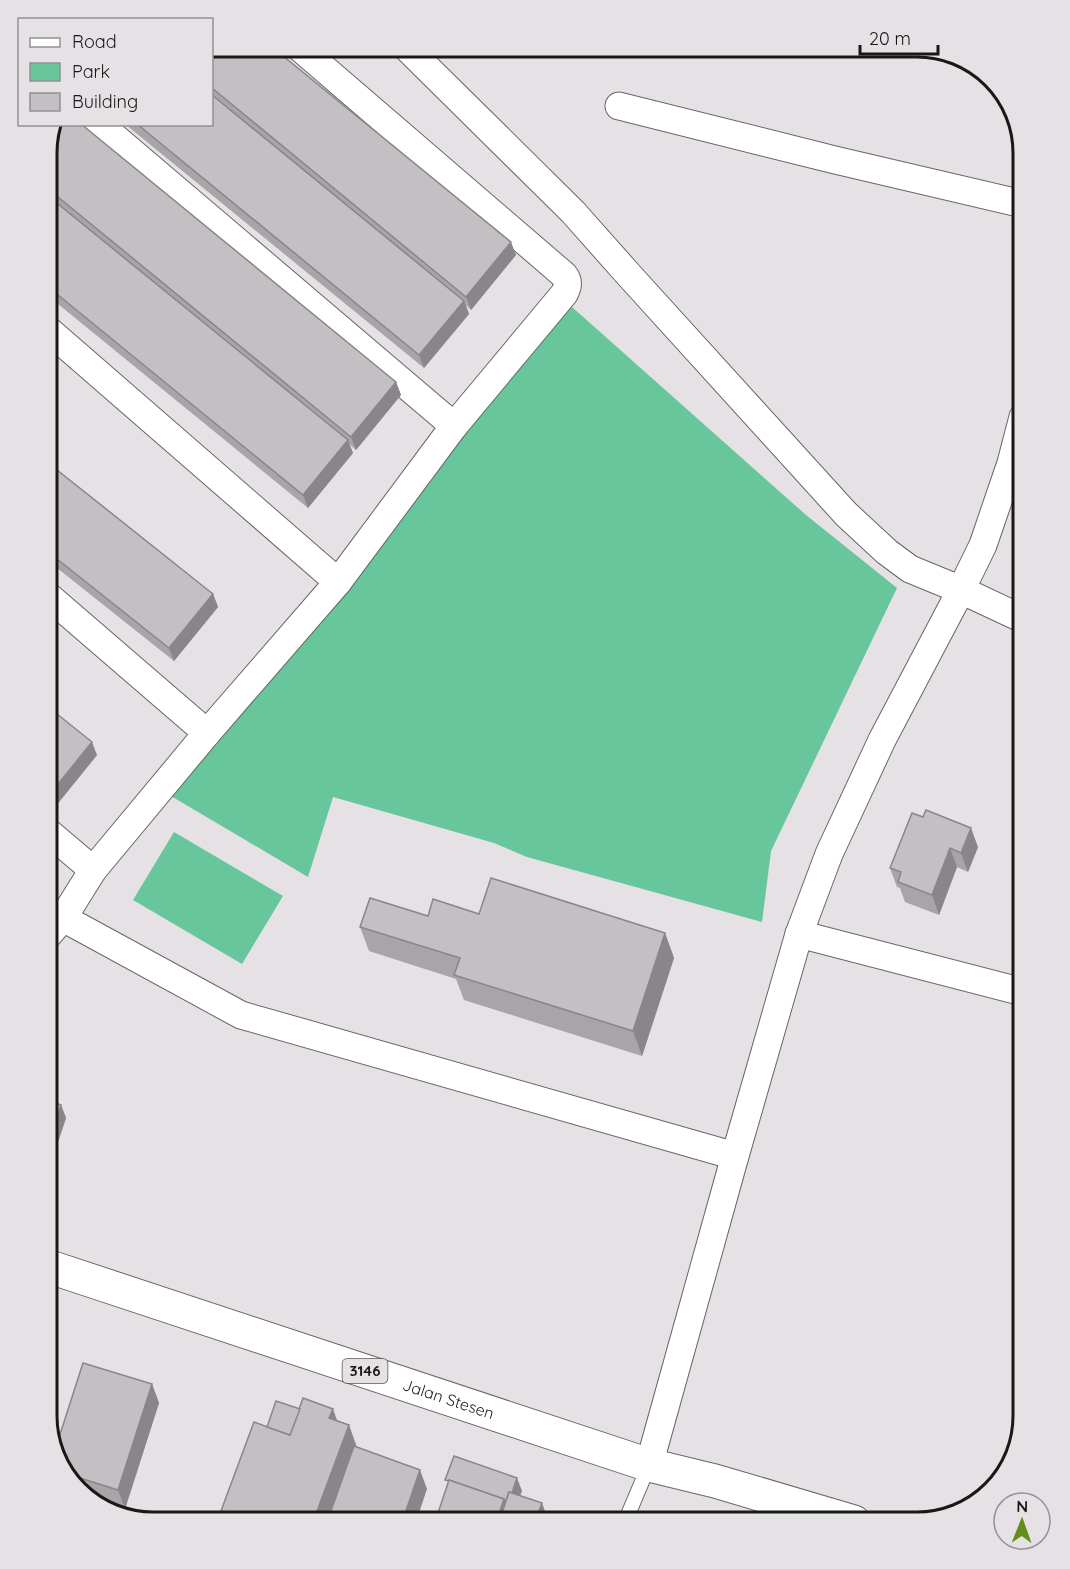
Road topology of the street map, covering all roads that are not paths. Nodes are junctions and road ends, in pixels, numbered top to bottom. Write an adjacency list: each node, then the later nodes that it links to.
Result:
1 (312, 57): 7 (street)
2 (416, 57): 10 (street)
3 (619, 106): 5 (street)
4 (101, 126): 7 (street)
5 (1013, 202)
6 (57, 337): 9 (street)
7 (454, 426): 9 (street)
8 (1013, 474): 10 (street)
9 (338, 582): 13 (street)
10 (961, 590): 12 (street); 18 (street)
11 (57, 604): 13 (street)
12 (1013, 614)
13 (207, 733): 15 (street)
14 (57, 839): 15 (street)
15 (93, 870): 16 (street)
16 (57, 924)
17 (57, 928): 20 (street)
18 (799, 934): 19 (street); 20 (street)
19 (1013, 989)
20 (735, 1156): 22 (street)
21 (57, 1270): 22 (main road, Jalan Stesen / 3146)
22 (649, 1465): 23 (lane); 24 (main road, Jalan Stesen / 3146)
23 (629, 1512)
24 (820, 1512)

